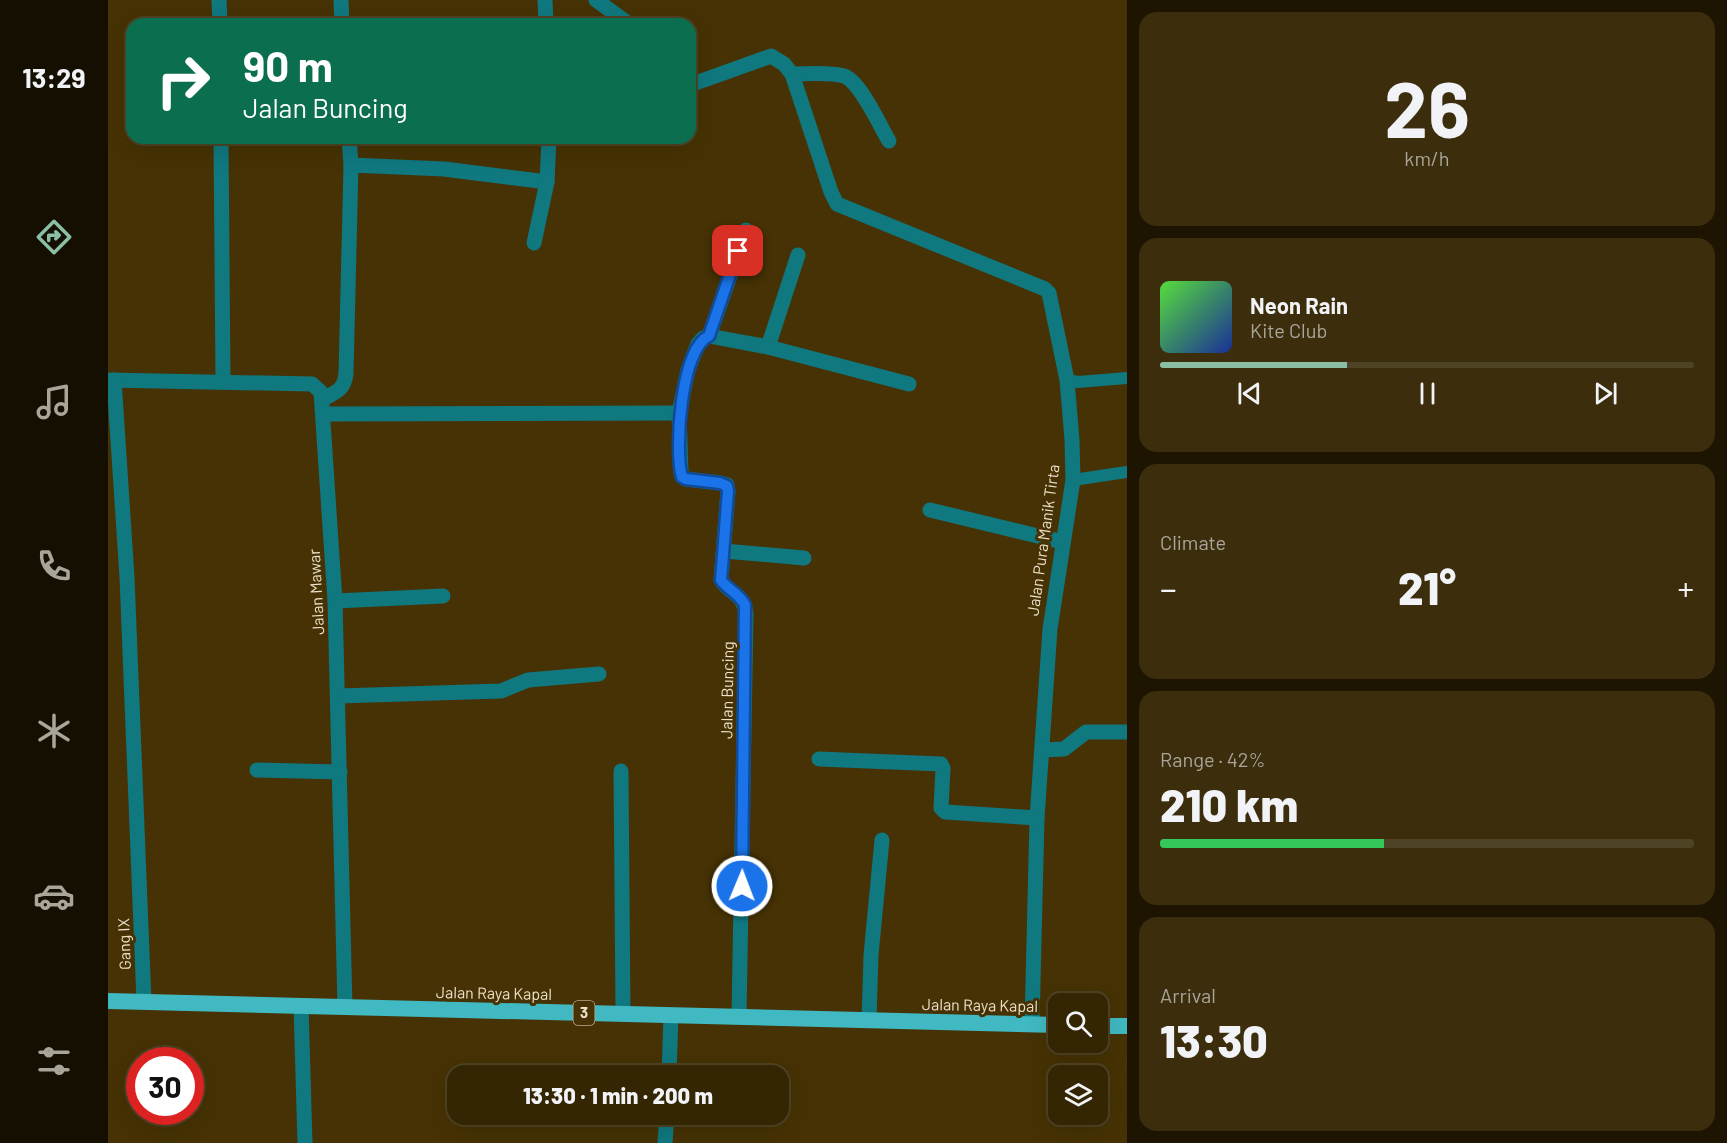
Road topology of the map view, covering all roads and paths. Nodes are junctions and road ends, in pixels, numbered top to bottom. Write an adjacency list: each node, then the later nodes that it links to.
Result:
1 (219, 0): 5 (street)
2 (341, 0): 6 (street)
3 (545, 0): 7 (street)
4 (596, 0): 8 (street)
5 (220, 18)
6 (342, 18)
7 (546, 18)
8 (621, 18)
9 (792, 74): 10 (street); 11 (street); 24 (street, Jalan Pura Manik Tirta)
10 (696, 83)
11 (889, 141)
12 (221, 144): 25 (street)
13 (349, 144): 15 (street)
14 (549, 144): 16 (street)
15 (351, 165): 16 (street); 27 (street)
16 (547, 182): 18 (street)
17 (746, 230): 20 (street)
18 (534, 243)
19 (798, 255): 21 (street)
20 (703, 340): 21 (street); 28 (street)
21 (768, 347): 26 (street)
22 (1127, 378): 24 (lane)
23 (111, 380): 25 (street); 48 (street, Gang IX)
24 (1067, 380): 30 (street, Jalan Pura Manik Tirta)
25 (223, 382): 27 (street)
26 (909, 384)
27 (323, 406): 28 (street); 36 (street, Jalan Mawar)
28 (679, 413): 33 (street, Jalan Buncing)
29 (1127, 472): 30 (lane)
30 (1072, 480): 32 (street, Jalan Pura Manik Tirta)
31 (930, 510): 32 (street)
32 (1063, 542): 40 (street, Jalan Pura Manik Tirta)
33 (724, 551): 34 (street); 53 (street, Jalan Buncing)
34 (804, 558)
35 (443, 596): 36 (street)
36 (335, 601): 38 (street, Jalan Mawar)
37 (599, 674): 38 (street)
38 (338, 696): 44 (street, Jalan Mawar)
39 (1127, 732): 40 (street)
40 (1042, 750): 45 (street, Jalan Pura Manik Tirta)
41 (819, 759): 45 (street)
42 (257, 770): 44 (street)
43 (621, 771): 51 (street)
44 (340, 772): 50 (street, Jalan Mawar)
45 (1037, 818): 55 (street, Jalan Pura Manik Tirta)
46 (882, 840): 54 (street)
47 (108, 1002): 48 (highway, Jalan Raya Kapal / 3)
48 (144, 1002): 49 (highway, Jalan Raya Kapal / 3)
49 (301, 1006): 50 (highway, Jalan Raya Kapal / 3); 61 (street)
50 (345, 1007): 51 (highway, Jalan Raya Kapal / 3)
51 (623, 1014): 52 (highway, Jalan Raya Kapal / 3)
52 (671, 1015): 53 (highway, Jalan Raya Kapal / 3); 59 (street)
53 (739, 1017): 54 (highway, Jalan Raya Kapal / 3)
54 (868, 1020): 55 (highway, Jalan Raya Kapal / 3)
55 (1032, 1024): 56 (highway, Jalan Raya Kapal / 3)
56 (1048, 1024)
57 (1108, 1026): 58 (highway)
58 (1127, 1026)
59 (669, 1065)
60 (666, 1125): 62 (street)
61 (305, 1143)
62 (665, 1143)

